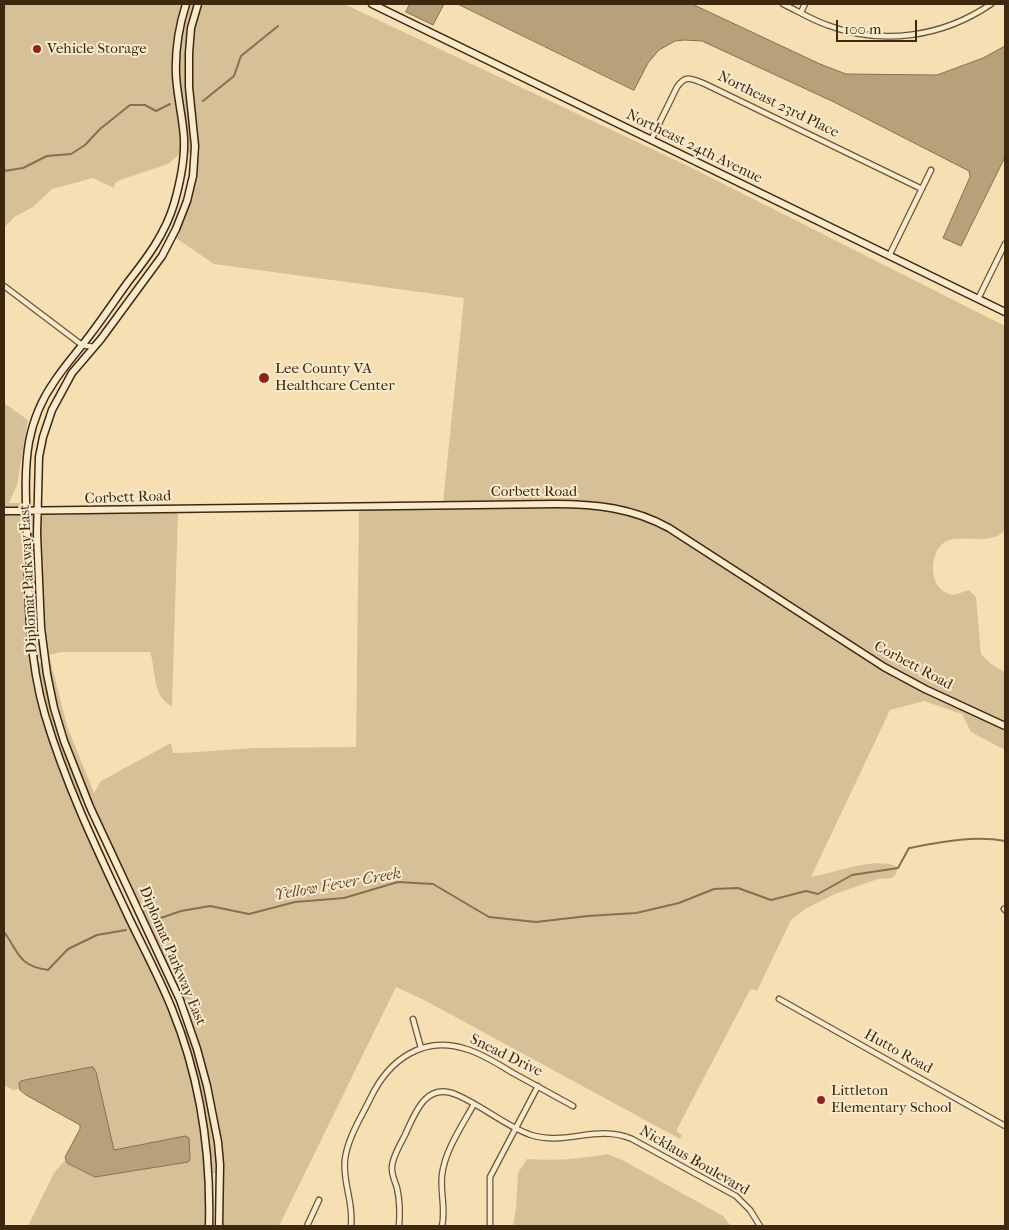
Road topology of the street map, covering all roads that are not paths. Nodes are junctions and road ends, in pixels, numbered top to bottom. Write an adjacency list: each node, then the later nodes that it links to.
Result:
1 (186, 4): 9 (main road, Diplomat Parkway East)
2 (198, 4): 10 (main road, Diplomat Parkway East)
3 (372, 4): 8 (main road, Northeast 24th Avenue)
4 (783, 4): 7 (street)
5 (805, 4): 7 (street)
6 (991, 4): 7 (street)
7 (801, 12)
8 (651, 140): 12 (street, Northeast 23rd Place); 14 (main road, Northeast 24th Avenue)
9 (183, 161): 10 (main road); 18 (main road, Diplomat Parkway East)
10 (194, 162): 19 (main road, Diplomat Parkway East)
11 (932, 170): 12 (street)
12 (922, 189): 14 (street)
13 (1005, 244): 16 (street)
14 (889, 256): 16 (main road, Northeast 24th Avenue)
15 (4, 286): 18 (street)
16 (978, 299): 17 (main road, Northeast 24th Avenue)
17 (1005, 312)
18 (82, 345): 19 (street); 20 (street); 22 (main road, Diplomat Parkway East)
19 (94, 347): 20 (main road, Diplomat Parkway East)
20 (86, 357): 23 (main road, Diplomat Parkway East)
21 (4, 511): 22 (main road, Corbett Road)
22 (26, 512): 23 (main road, Corbett Road); 25 (main road, Diplomat Parkway East)
23 (38, 512): 24 (main road, Diplomat Parkway East); 26 (main road, Corbett Road)
24 (45, 660): 25 (main road); 27 (main road, Diplomat Parkway East)
25 (35, 661): 28 (main road, Diplomat Parkway East)
26 (1005, 726)
27 (88, 802): 28 (main road); 31 (main road, Diplomat Parkway East)
28 (79, 807): 32 (main road, Diplomat Parkway East)
29 (779, 1000): 37 (street, Hutto Road)
30 (413, 1019): 33 (street)
31 (189, 1026): 32 (main road); 40 (main road, Diplomat Parkway East)
32 (179, 1029): 39 (main road, Diplomat Parkway East)
33 (421, 1048): 34 (street, Snead Drive); 45 (street, Snead Drive)
34 (538, 1086): 36 (street, Snead Drive); 38 (street)
35 (474, 1104): 38 (street, Nicklaus Boulevard); 46 (street, Nicklaus Boulevard); 47 (street)
36 (573, 1106)
37 (1005, 1126)
38 (516, 1127): 48 (street); 49 (street, Nicklaus Boulevard)
39 (209, 1176): 40 (main road); 42 (main road, Diplomat Parkway East)
40 (220, 1176): 43 (main road, Diplomat Parkway East)
41 (319, 1200): 44 (street)
42 (209, 1226)
43 (219, 1226)
44 (307, 1226)
45 (352, 1226)
46 (399, 1226)
47 (442, 1226)
48 (490, 1226)
49 (760, 1226)

